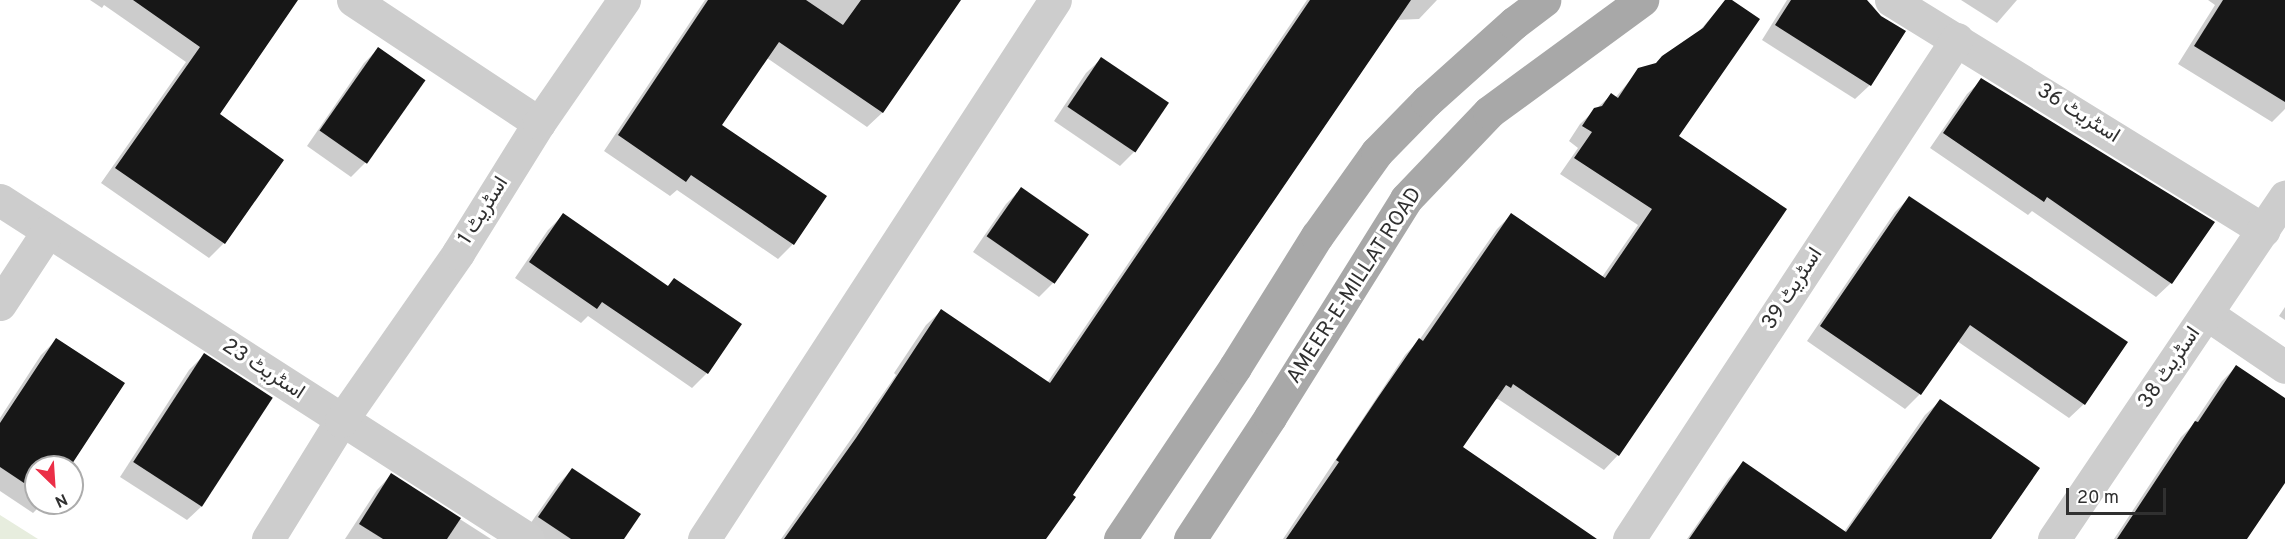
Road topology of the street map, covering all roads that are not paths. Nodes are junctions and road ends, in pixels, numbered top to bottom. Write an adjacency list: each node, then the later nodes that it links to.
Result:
1 (353, 0): 8 (street)
2 (624, 0): 8 (street, اسٹریٹ 1)
3 (1055, 0): 19 (street)
4 (1544, 0): 20 (main road)
5 (1642, 0): 21 (main road, AMEER-E-MILLAT ROAD)
6 (1891, 0): 7 (street, اسٹریٹ 36)
7 (1957, 39): 11 (street, اسٹریٹ 36); 22 (street, اسٹریٹ 39)
8 (539, 123): 16 (street, اسٹریٹ 1)
9 (2285, 197): 11 (street, اسٹریٹ 38)
10 (0, 200): 12 (street, اسٹریٹ 23)
11 (2264, 230): 14 (street, اسٹریٹ 38)
12 (48, 231): 13 (street); 16 (street, اسٹریٹ 23)
13 (0, 304)
14 (2207, 314): 15 (street); 23 (street, اسٹریٹ 38)
15 (2285, 367)
16 (341, 421): 17 (street, اسٹریٹ 1); 18 (street, اسٹریٹ 23)
17 (268, 539)
18 (528, 539)
19 (704, 539)
20 (1120, 539)
21 (1190, 539)
22 (1629, 539)
23 (2054, 539)

